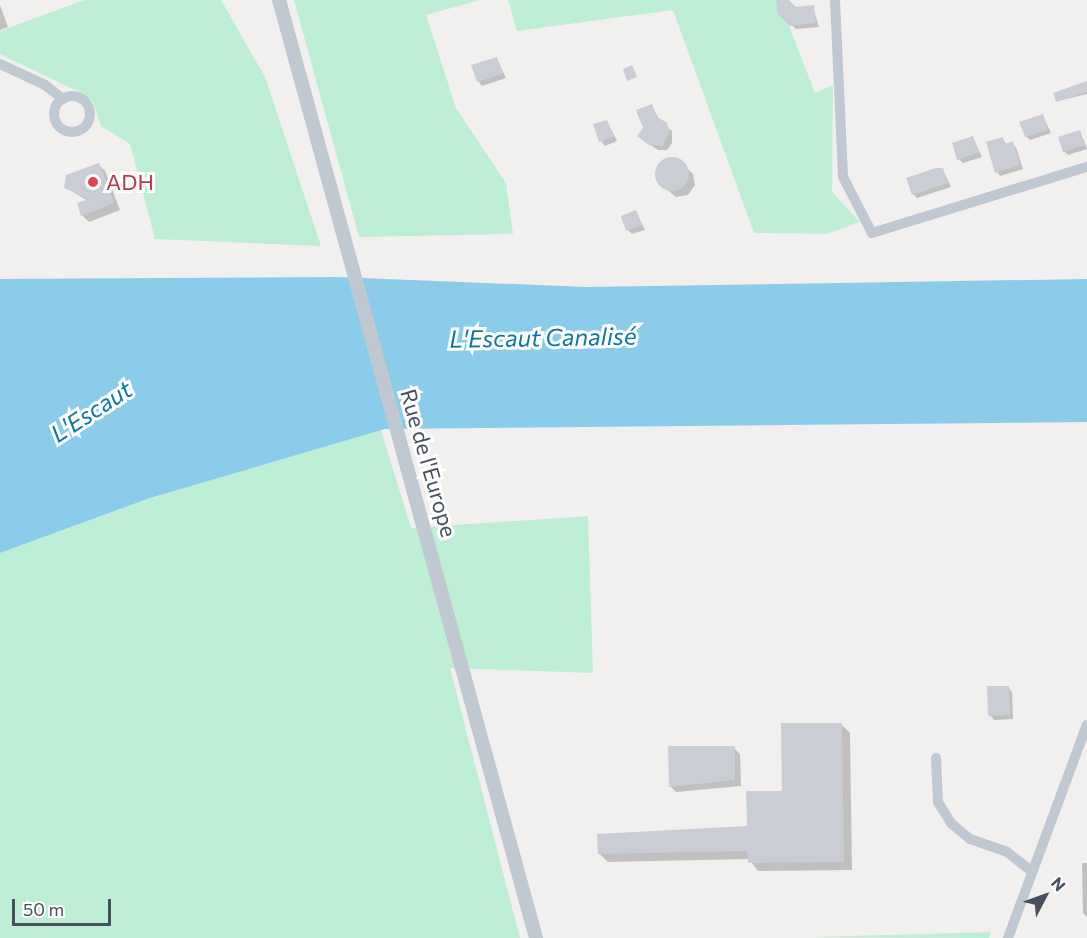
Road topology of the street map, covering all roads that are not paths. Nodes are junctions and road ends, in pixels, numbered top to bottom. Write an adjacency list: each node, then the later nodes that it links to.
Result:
1 (279, 0): 9 (street, Rue de l'Europe)
2 (836, 0): 5 (street)
3 (0, 63): 4 (street)
4 (63, 99)
5 (1087, 167)
6 (1087, 725): 8 (street)
7 (936, 758): 8 (street)
8 (1031, 871): 10 (street)
9 (536, 938)
10 (1008, 938)

